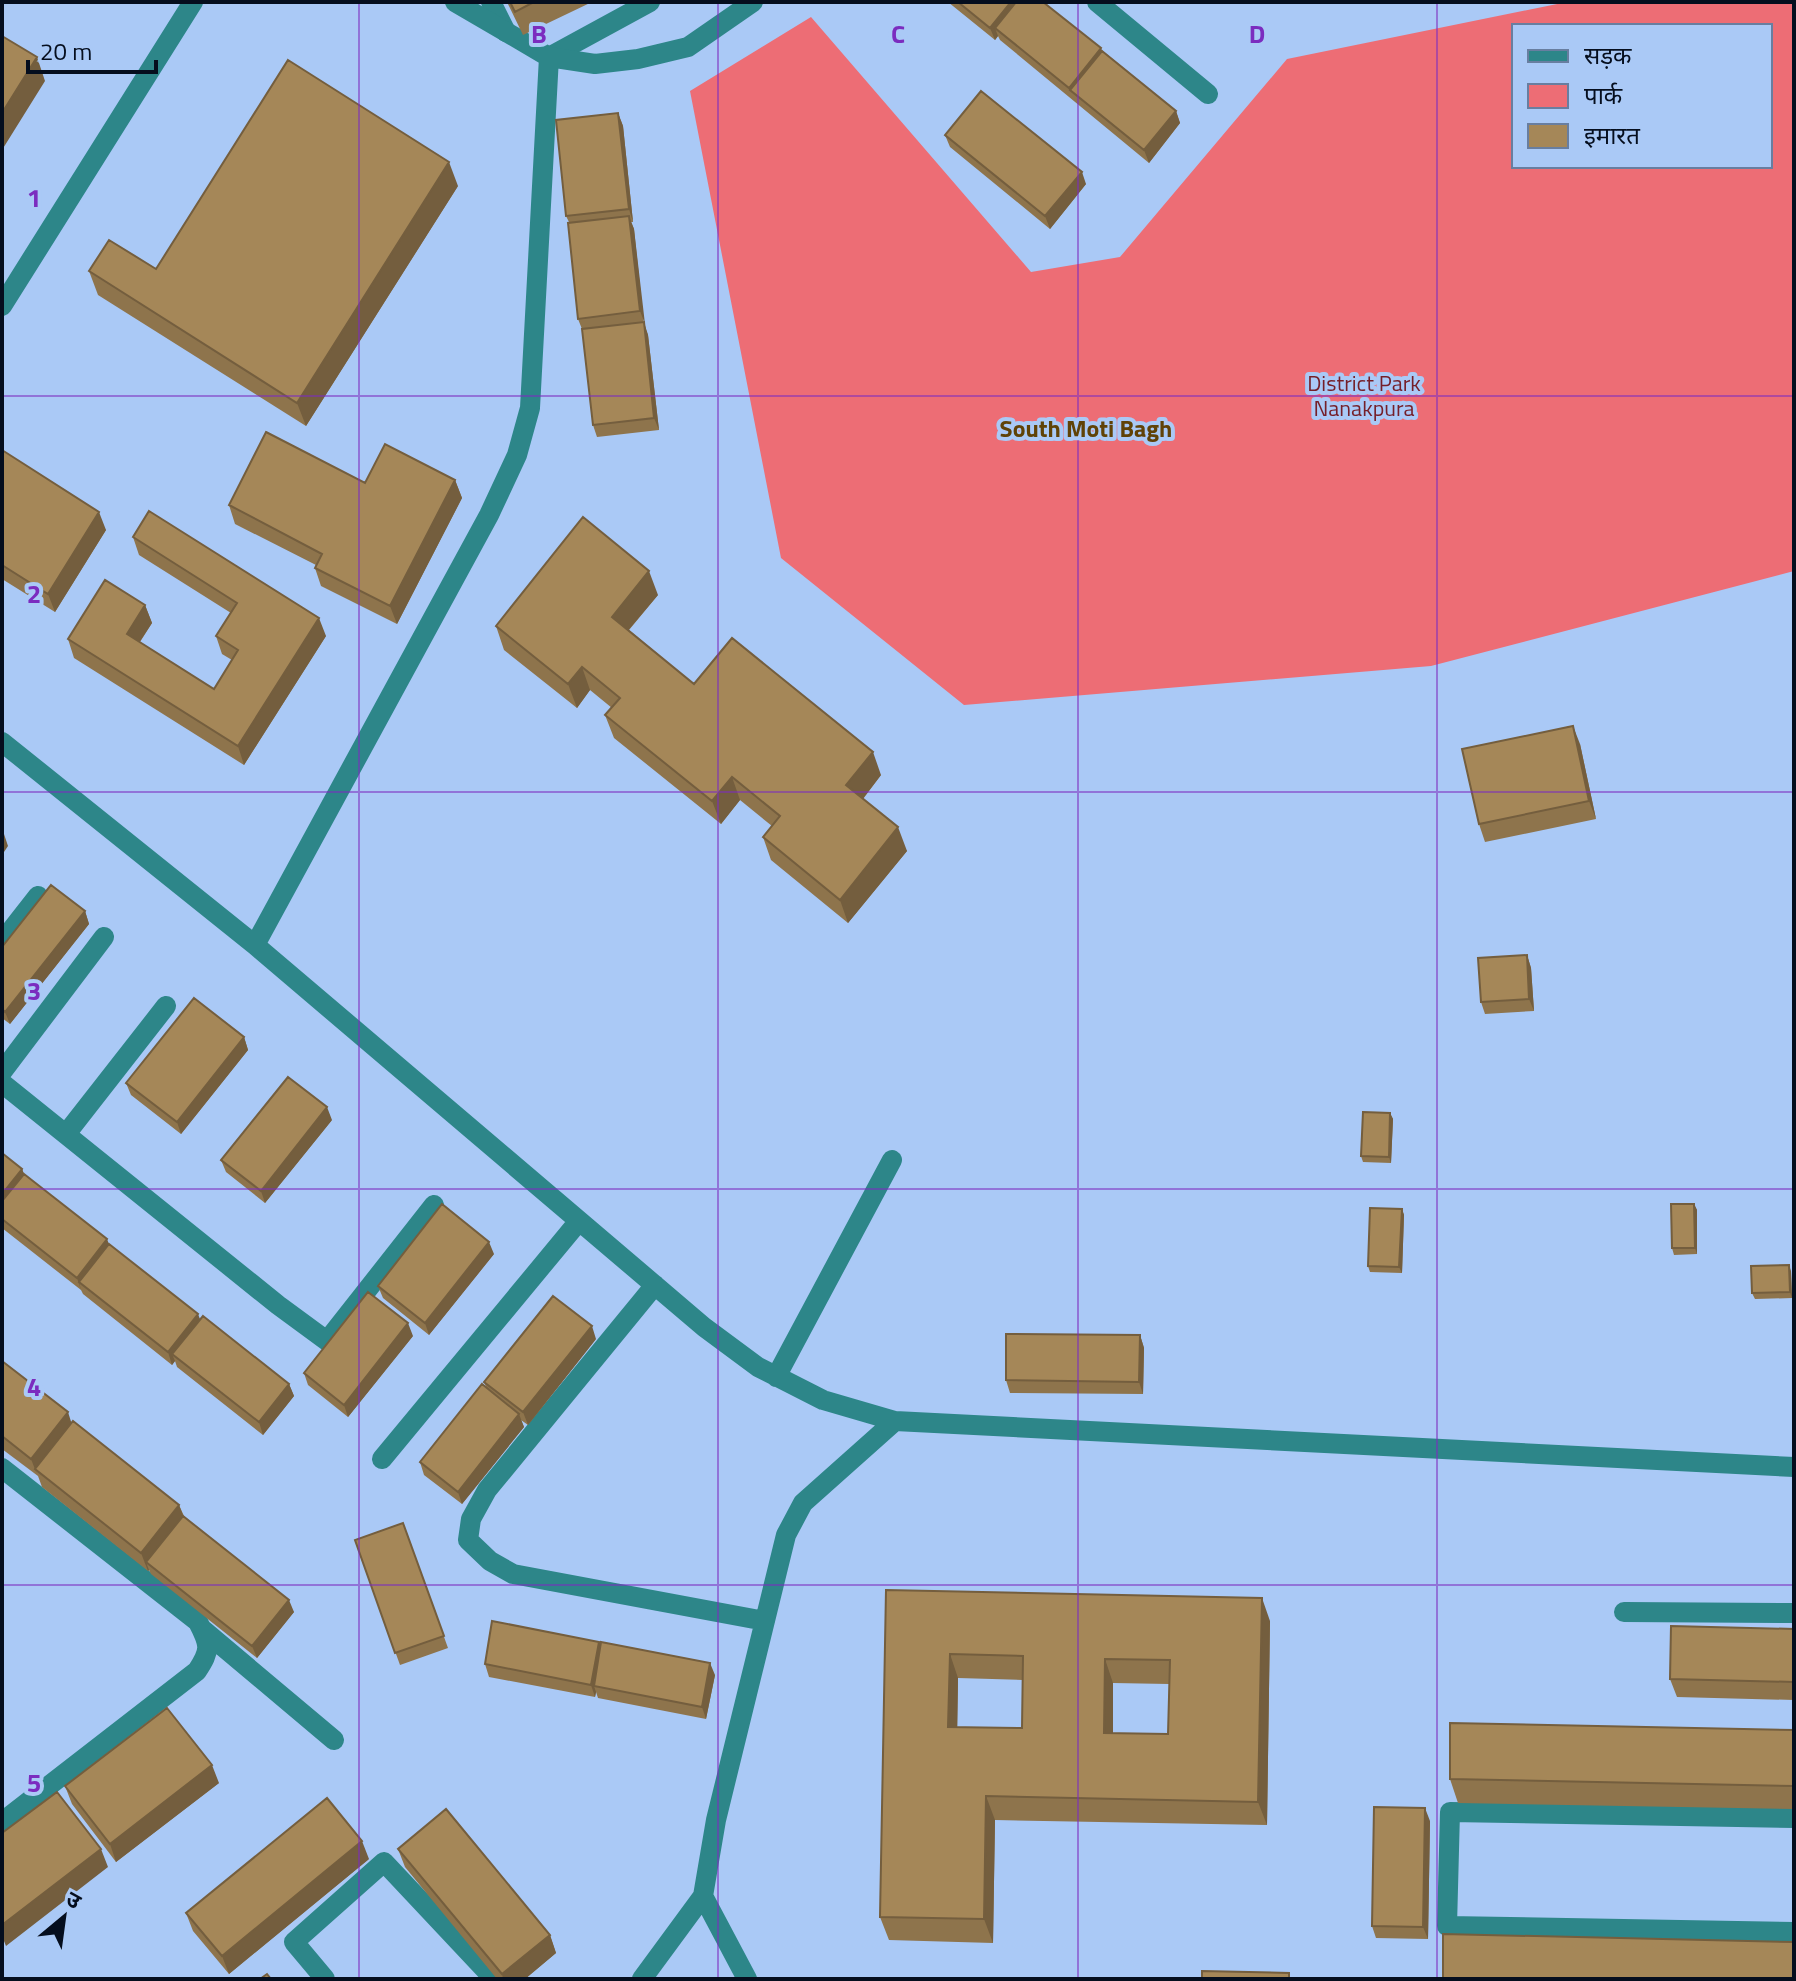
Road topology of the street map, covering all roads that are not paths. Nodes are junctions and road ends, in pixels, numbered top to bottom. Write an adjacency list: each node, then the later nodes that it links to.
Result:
1 (193, 2): 10 (street)
2 (455, 2): 7 (street)
3 (491, 2): 7 (street)
4 (650, 2): 8 (street)
5 (753, 2): 8 (street)
6 (1097, 2): 9 (street)
7 (506, 32): 8 (street)
8 (549, 57): 15 (street)
9 (1208, 94)
10 (2, 306)
11 (2, 742): 15 (street)
12 (38, 896): 14 (street)
13 (104, 937): 17 (street)
14 (2, 942)
15 (255, 945): 22 (street)
16 (166, 1006): 19 (street)
17 (2, 1072)
18 (2, 1083): 19 (street)
19 (66, 1134): 21 (street)
20 (892, 1160): 24 (street)
21 (434, 1205)
22 (579, 1221): 23 (street); 26 (street)
23 (655, 1285): 24 (street); 31 (street)
24 (776, 1377): 25 (street)
25 (895, 1421): 27 (street); 31 (street)
26 (382, 1459)
27 (1794, 1467)
28 (2, 1468): 32 (street)
29 (1624, 1612): 30 (street)
30 (1794, 1613)
31 (765, 1621): 36 (street)
32 (202, 1629): 33 (street); 35 (street)
33 (334, 1740)
34 (1794, 1818): 37 (street)
35 (2, 1822)
36 (703, 1896): 40 (street); 41 (street)
37 (1794, 1932)
38 (325, 1979): 39 (street)
39 (494, 1979)
40 (642, 1979)
41 (747, 1979)

